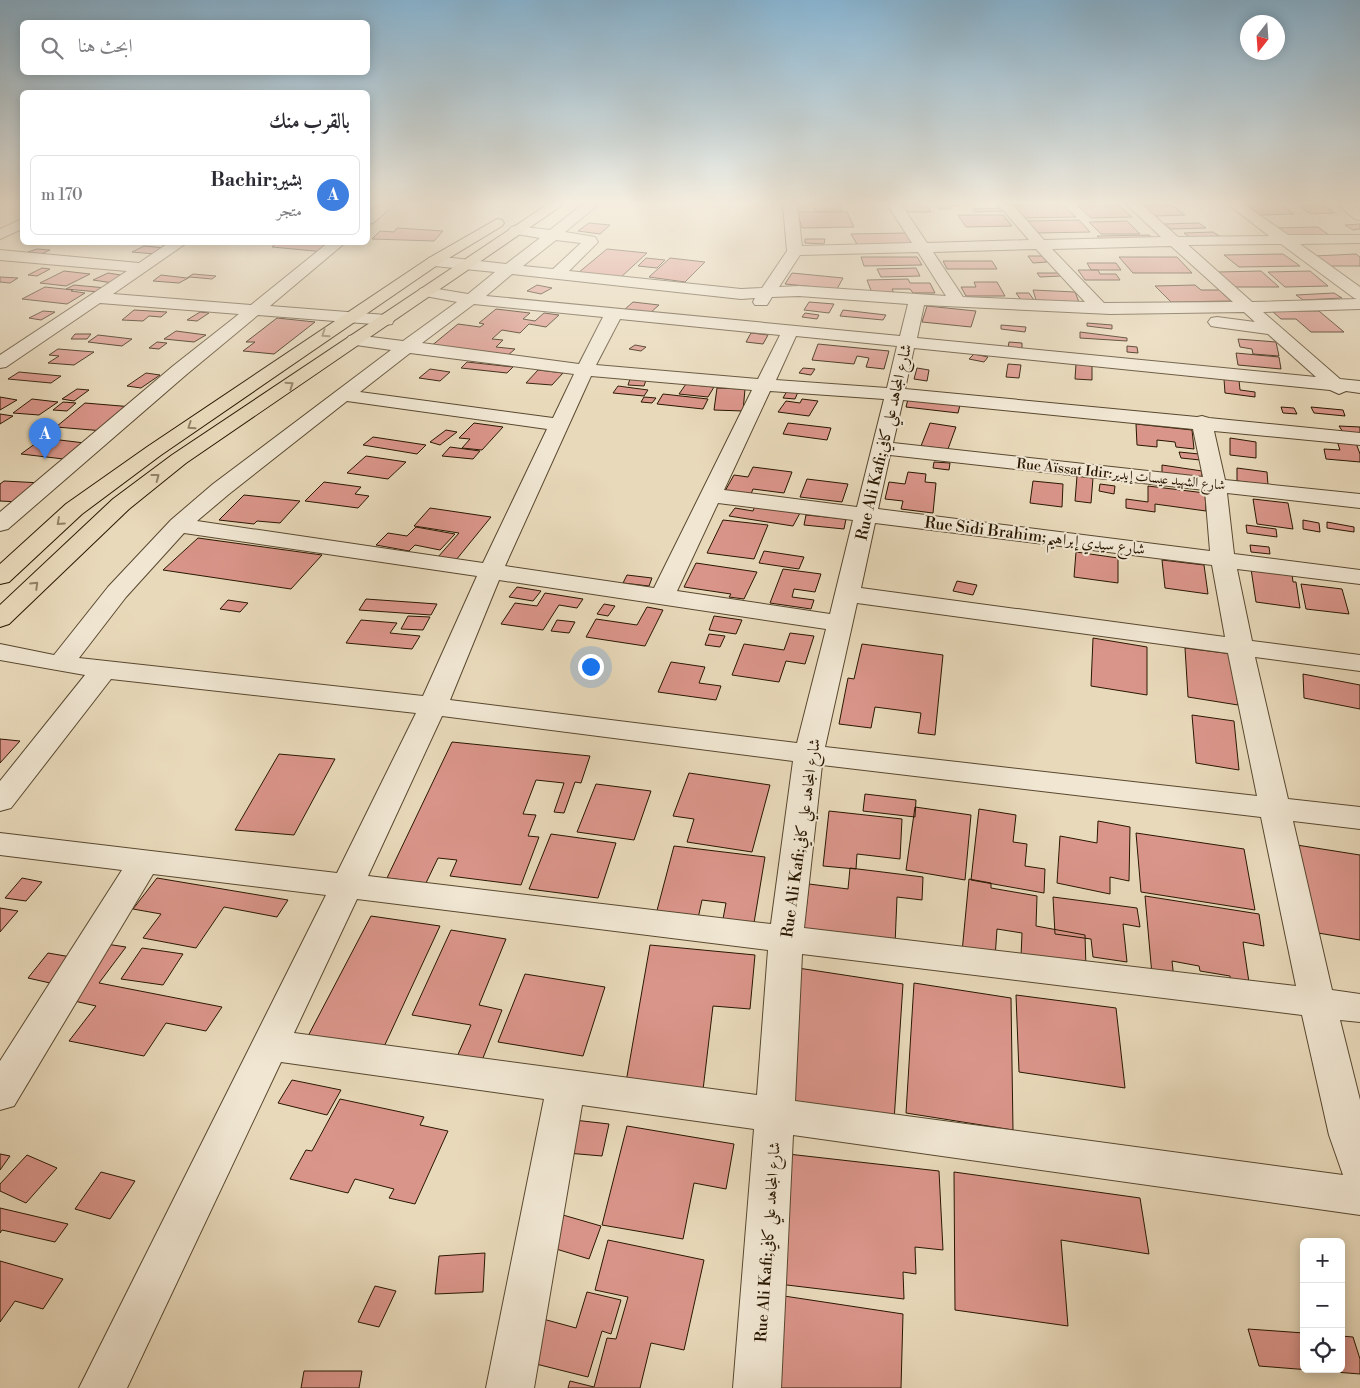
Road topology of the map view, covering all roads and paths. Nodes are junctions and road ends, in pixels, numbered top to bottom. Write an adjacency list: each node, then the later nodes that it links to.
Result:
1 (140, 269): 16 (street)
2 (305, 269): 23 (street)
3 (422, 269): 25 (highway)
4 (460, 269): 13 (highway)
5 (510, 269): 12 (street); 17 (street)
6 (563, 269): 12 (street)
7 (783, 269): 14 (street)
8 (937, 269): 19 (street)
9 (1063, 269): 22 (street)
10 (1207, 269): 21 (street)
11 (1323, 269): 15 (street)
12 (557, 274): 14 (street)
13 (426, 292): 17 (street); 26 (highway)
14 (768, 292): 18 (street); 27 (street)
15 (1360, 295)
16 (96, 298): 23 (street); 33 (street)
17 (471, 299): 24 (street); 32 (street)
18 (917, 300): 19 (street); 31 (street, Rue Ali Kafi;شارع المجاهد علي كافي)
19 (958, 302): 22 (street)
20 (1360, 304): 21 (street)
21 (1251, 307): 22 (street); 28 (street)
22 (1100, 308): 28 (street)
23 (253, 310): 25 (street); 48 (street)
24 (614, 313): 27 (street); 34 (street)
25 (350, 317): 26 (street); 52 (highway, one-way to 52)
26 (386, 320): 30 (highway)
27 (744, 326): 29 (street)
28 (1273, 329): 35 (street)
29 (790, 331): 31 (street); 36 (street)
30 (355, 340): 32 (street); 56 (highway, one-way to 30)
31 (907, 342): 35 (street); 37 (street, Rue Ali Kafi;شارع المجاهد علي كافي)
32 (406, 347): 34 (street); 39 (street)
33 (0, 363)
34 (585, 370): 36 (street); 41 (street)
35 (1335, 384): 38 (street)
36 (765, 385): 37 (street); 45 (street)
37 (896, 394): 40 (street); 43 (street, Rue Ali Kafi;شارع المجاهد علي كافي)
38 (1357, 394)
39 (343, 395): 41 (street); 49 (street)
40 (1202, 422): 42 (street); 44 (street)
41 (559, 425): 51 (street)
42 (1360, 439)
43 (882, 448): 44 (street, Rue Aïssat Idir;شارع الشهيد عيسات إيدير); 47 (street, Rue Ali Kafi;شارع المجاهد علي كافي)
44 (1215, 484): 46 (street, Rue Aïssat Idir;شارع الشهيد عيسات إيدير); 50 (street)
45 (710, 495): 47 (street, Rue Sidi Brahim;شارع سيدي إبراهيم); 54 (street)
46 (1360, 501)
47 (866, 514): 50 (street, Rue Sidi Brahim;شارع سيدي إبراهيم); 55 (street, Rue Ali Kafi;شارع المجاهد علي كافي)
48 (0, 524)
49 (179, 526): 51 (street); 59 (street)
50 (1223, 559): 53 (street, Rue Sidi Brahim;شارع سيدي إبراهيم); 57 (street)
51 (492, 571): 54 (street); 62 (street)
52 (0, 577)
53 (1360, 577)
54 (662, 596): 55 (street)
55 (844, 609): 57 (street); 63 (street, Rue Ali Kafi;شارع المجاهد علي كافي)
56 (0, 619)
57 (1240, 648): 60 (street); 65 (street)
58 (0, 652): 59 (street)
59 (61, 664): 61 (street)
60 (1360, 664)
61 (104, 670): 62 (street); 64 (street)
62 (433, 706): 63 (street); 69 (street)
63 (809, 754): 65 (street); 70 (street, Rue Ali Kafi;شارع المجاهد علي كافي)
64 (0, 800)
65 (1274, 807): 66 (street); 71 (street)
66 (1360, 818)
67 (0, 844): 68 (street)
68 (144, 862): 69 (street); 75 (street)
69 (347, 886): 70 (street); 73 (street)
70 (786, 939): 71 (street); 76 (street, Rue Ali Kafi;شارع المجاهد علي كافي)
71 (1317, 1002): 72 (street); 77 (street)
72 (1360, 1008)
73 (270, 1045): 74 (street); 79 (street)
74 (566, 1086): 76 (street); 80 (street)
75 (0, 1094)
76 (775, 1114): 78 (street); 81 (street, Rue Ali Kafi;شارع المجاهد علي كافي)
77 (1356, 1147)
78 (1360, 1196)
79 (104, 1388)
80 (510, 1388)
81 (757, 1388)

